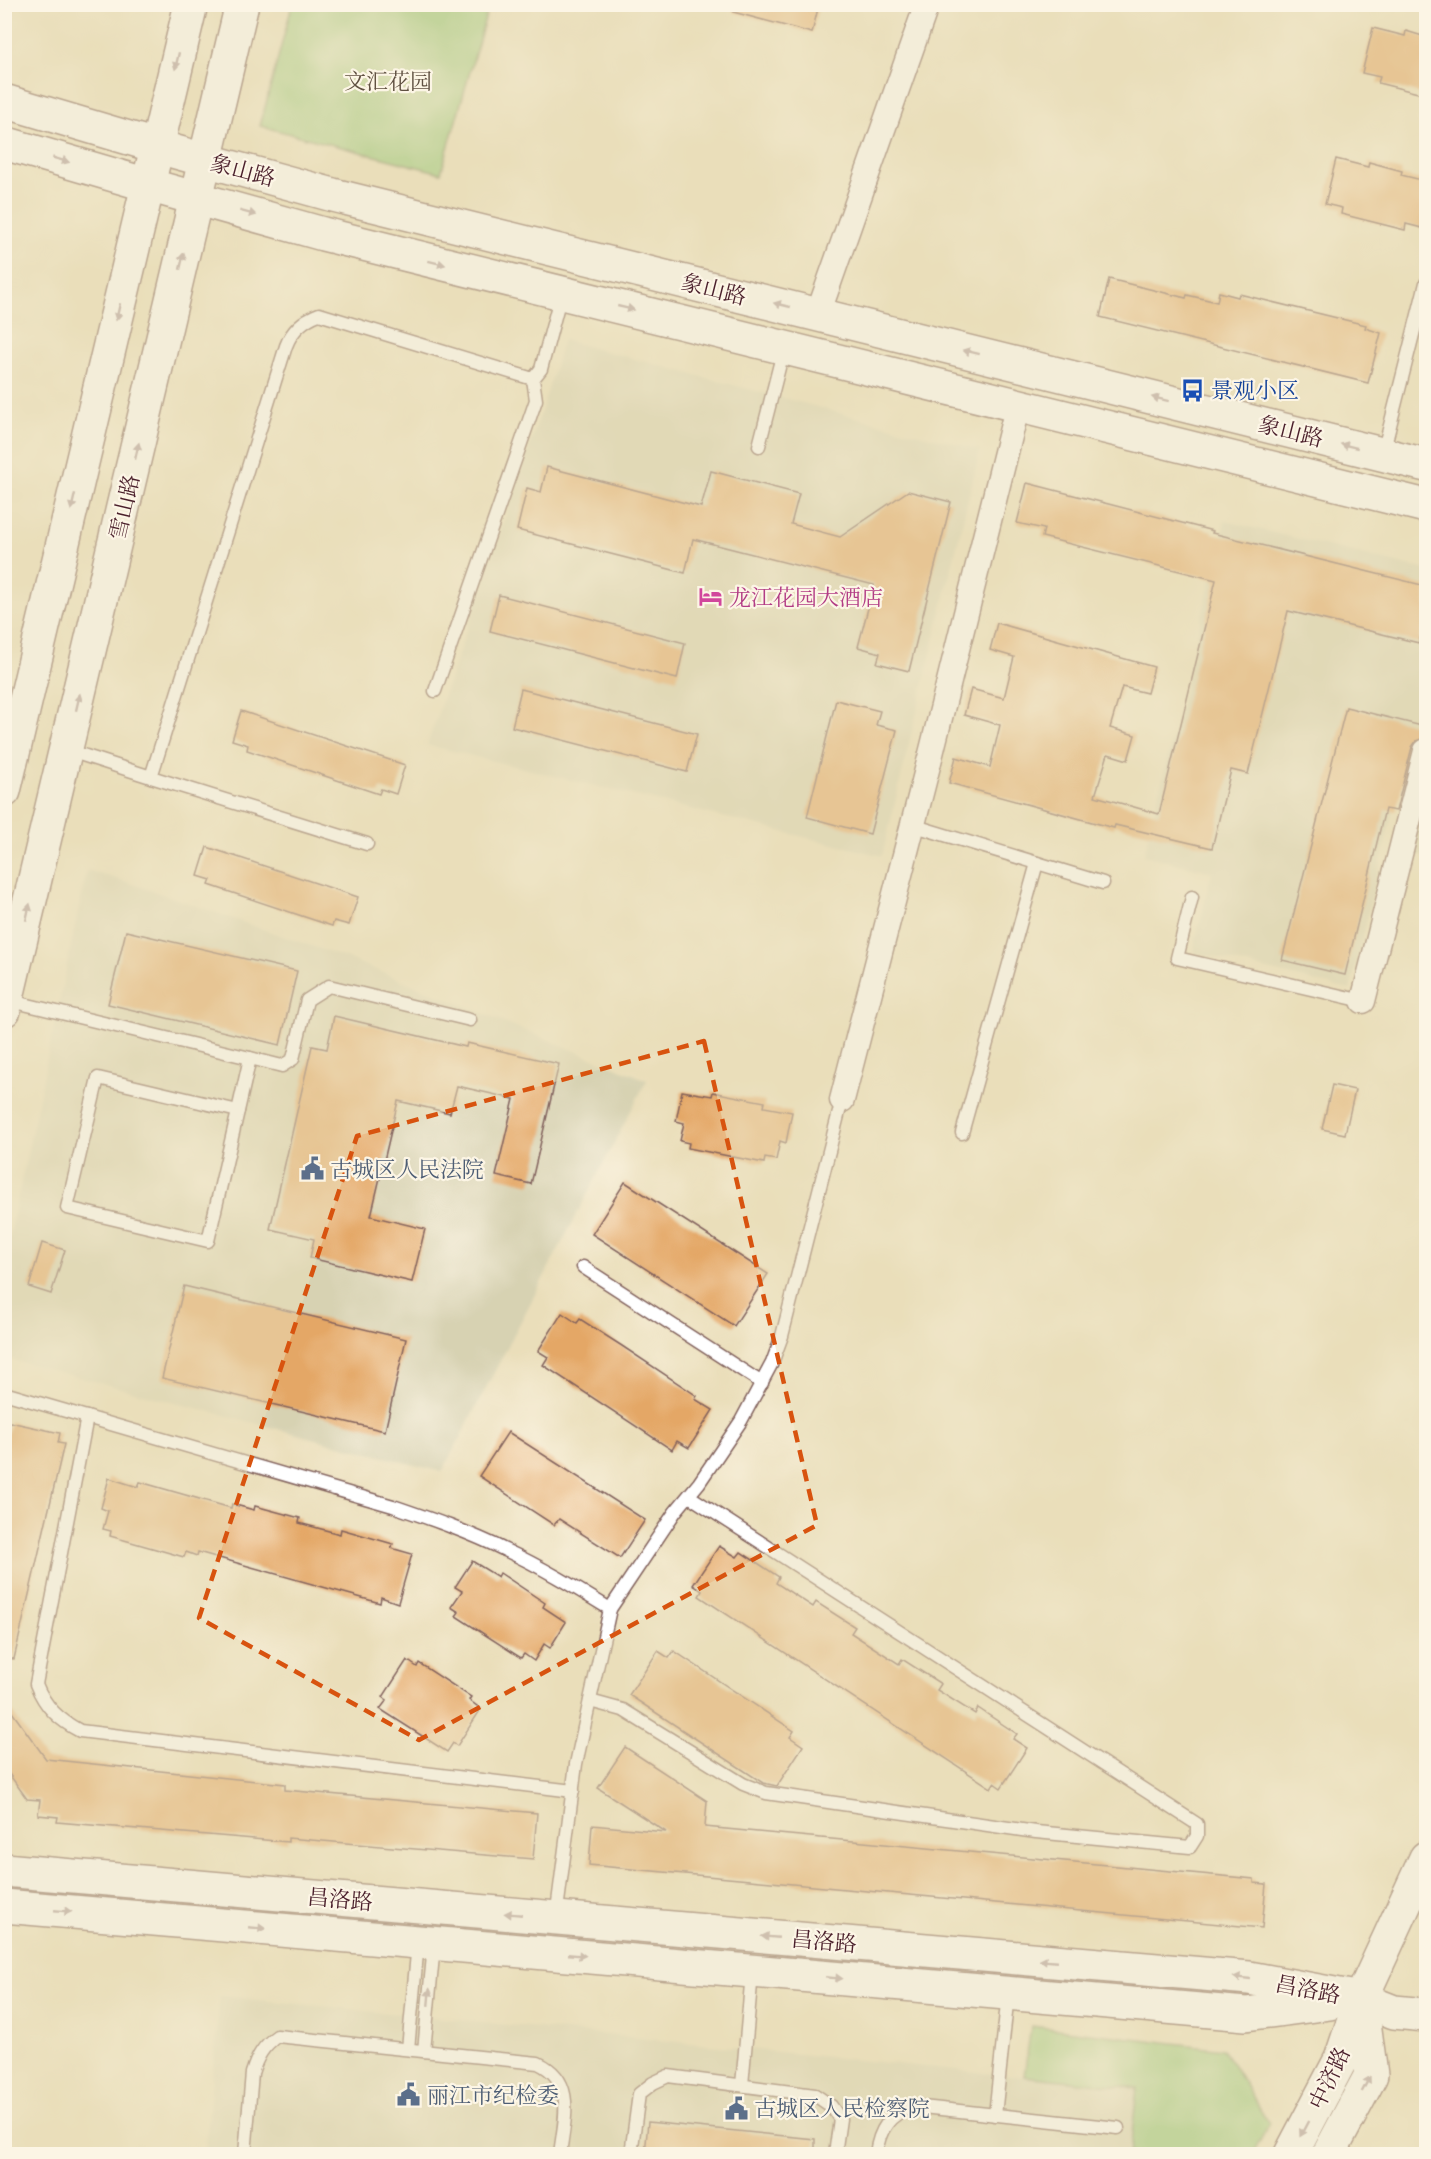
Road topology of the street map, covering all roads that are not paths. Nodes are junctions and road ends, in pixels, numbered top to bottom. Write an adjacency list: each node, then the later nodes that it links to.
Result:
1 (191, 4): 6 (street, one-way to 6)
2 (242, 4): 7 (street, 雪山路)
3 (927, 4): 13 (street)
4 (4, 101): 6 (street, 象山路)
5 (4, 143): 8 (street, 象山路, one-way to 8)
6 (157, 147): 7 (street, 象山路); 8 (street)
7 (206, 160): 9 (street, 雪山路); 13 (street, 象山路, one-way to 7)
8 (148, 186): 9 (street, 象山路); 25 (street, one-way to 25)
9 (196, 199): 11 (street, 象山路, one-way to 11); 22 (street, 雪山路, one-way to 9)
10 (1426, 283): 12 (lane)
11 (561, 293): 14 (street, 象山路, one-way to 14); 15 (lane)
12 (1423, 311): 18 (lane)
13 (818, 314): 18 (street, 象山路, one-way to 13)
14 (785, 347): 16 (street, 象山路); 17 (lane)
15 (533, 379): 21 (lane); 24 (lane)
16 (1018, 404): 20 (street, 象山路); 26 (street)
17 (759, 446)
18 (1382, 454): 19 (street, 象山路)
19 (1426, 465)
20 (1426, 506)
21 (435, 691)
22 (66, 750): 24 (lane); 32 (street, 雪山路, one-way to 22)
23 (1426, 751): 31 (street)
24 (151, 777): 27 (lane)
25 (4, 791)
26 (912, 825): 28 (lane); 35 (street)
27 (367, 844)
28 (1037, 863): 29 (lane); 37 (lane)
29 (1103, 883)
30 (1192, 897): 31 (lane)
31 (1363, 1001)
32 (5, 1005): 34 (lane)
33 (470, 1020): 34 (lane)
34 (250, 1058): 36 (lane)
35 (842, 1100): 39 (lane)
36 (238, 1111): 36 (lane)
37 (962, 1133)
38 (583, 1267): 39 (lane)
39 (762, 1383): 42 (lane)
40 (4, 1393): 41 (lane)
41 (87, 1417): 43 (lane); 45 (lane)
42 (689, 1496): 43 (lane); 44 (lane)
43 (610, 1609): 44 (lane)
44 (590, 1701): 45 (lane)
45 (573, 1791): 49 (lane)
46 (1426, 1858): 53 (street, 中济路)
47 (4, 1870): 49 (street, 昌洛路, one-way to 47)
48 (4, 1906): 50 (street, 昌洛路, one-way to 50)
49 (556, 1918): 53 (street, 昌洛路, one-way to 49)
50 (426, 1942): 51 (street, 昌洛路, one-way to 51); 55 (lane); 56 (lane, one-way to 50)
51 (753, 1971): 52 (street, 昌洛路, one-way to 52); 57 (lane)
52 (1008, 1993): 53 (street, 昌洛路); 58 (lane)
53 (1361, 1999): 54 (street); 65 (street, 中济路, one-way to 65); 66 (street, 中济路, one-way to 53)
54 (1426, 2015)
55 (408, 2049): 56 (lane); 60 (lane)
56 (424, 2051): 61 (lane)
57 (742, 2085): 62 (lane); 63 (lane)
58 (995, 2115): 59 (lane); 64 (lane)
59 (1118, 2128)
60 (245, 2154)
61 (560, 2154)
62 (631, 2154)
63 (835, 2154)
64 (876, 2154)
65 (1291, 2154)
66 (1329, 2154)

